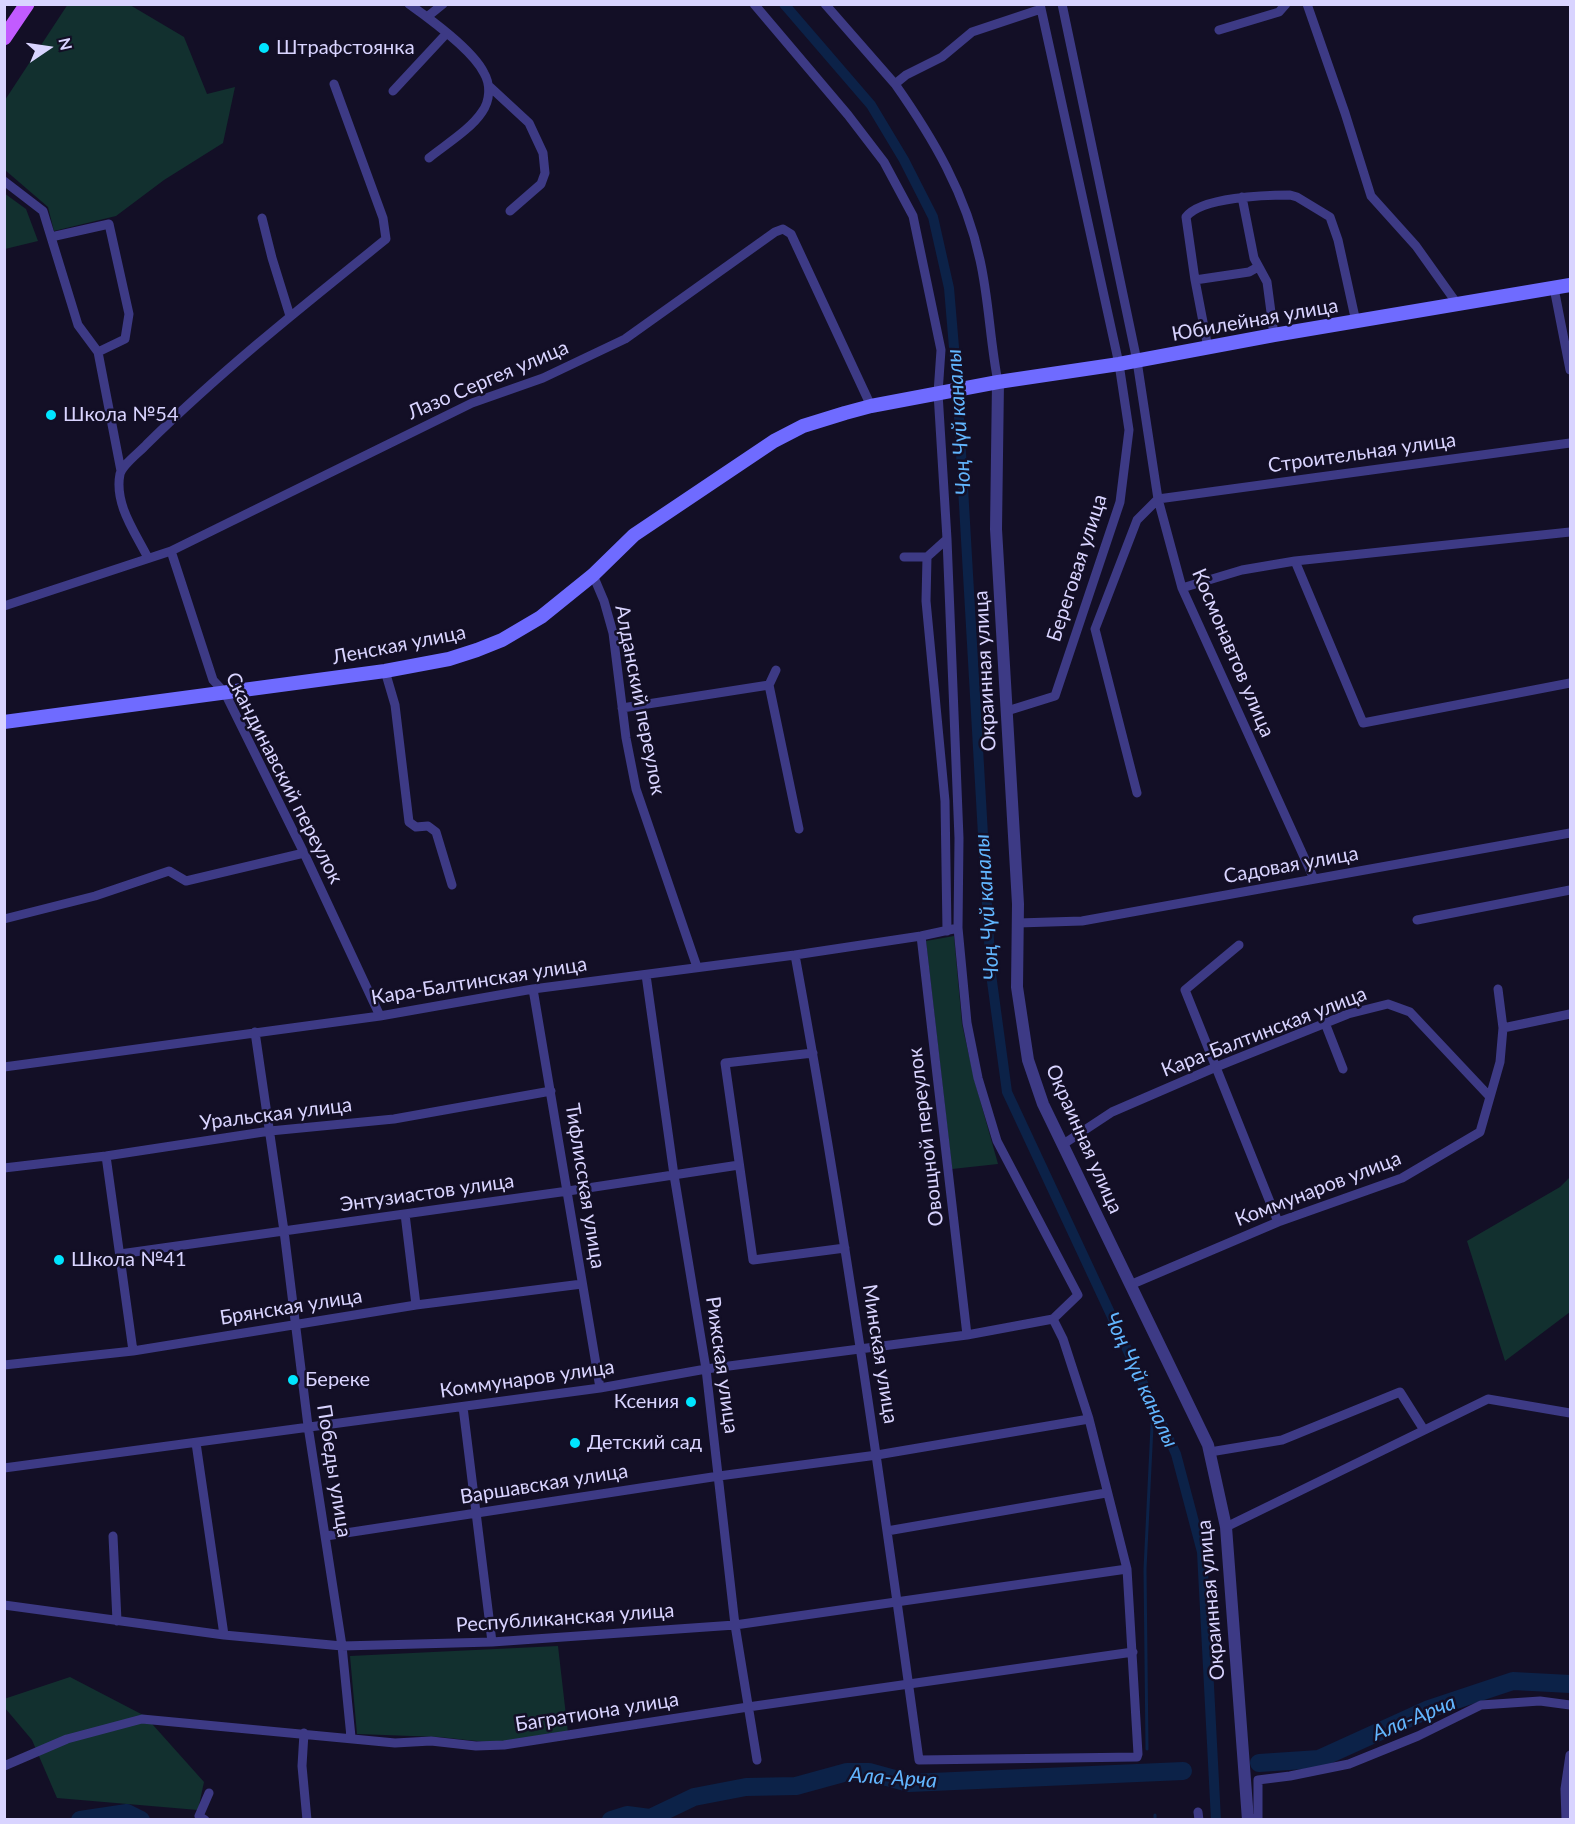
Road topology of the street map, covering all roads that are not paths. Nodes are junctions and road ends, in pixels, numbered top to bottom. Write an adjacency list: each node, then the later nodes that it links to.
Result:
1 (27, 4): 13 (main road)
2 (409, 4): 10 (street)
3 (443, 4): 10 (street)
4 (754, 4): 38 (street)
5 (825, 4): 15 (street)
6 (1062, 4): 34 (street, Космонавтов улица)
7 (1286, 4): 11 (street)
8 (1307, 4): 28 (street)
9 (1040, 7): 15 (street); 35 (street)
10 (427, 17): 12 (street)
11 (1219, 30)
12 (446, 34): 16 (street); 17 (street)
13 (4, 38)
14 (334, 84): 29 (street)
15 (895, 84): 37 (street)
16 (489, 86): 18 (street); 21 (street)
17 (393, 91)
18 (429, 158)
19 (4, 182): 23 (street)
20 (1242, 197): 24 (street); 25 (street); 30 (street)
21 (510, 211)
22 (262, 218): 29 (street)
23 (51, 237): 33 (street); 33 (street)
24 (1258, 267): 25 (street); 31 (street)
25 (1195, 280): 32 (street)
26 (1570, 285): 27 (main road, Юбилейная улица)
27 (1554, 288): 28 (main road, Юбилейная улица); 36 (street)
28 (1458, 305): 30 (main road, Юбилейная улица)
29 (290, 316): 41 (street)
30 (1356, 322): 31 (main road, Юбилейная улица)
31 (1274, 335): 32 (main road, Юбилейная улица)
32 (1208, 348): 34 (main road, Юбилейная улица)
33 (98, 352): 41 (street)
34 (1137, 361): 35 (main road, Юбилейная улица); 42 (street, Космонавтов улица)
35 (1119, 364): 37 (main road, Юбилейная улица); 59 (street, Береговая улица)
36 (1570, 370)
37 (996, 382): 38 (main road, Юбилейная улица); 59 (street, Окраинная улица)
38 (942, 392): 39 (main road, Ленская улица); 44 (street)
39 (871, 406): 45 (street, Лазо Сергея улица); 50 (main road, Ленская улица)
40 (1570, 443): 42 (street, Строительная улица)
41 (121, 471): 48 (street)
42 (1158, 499): 51 (street, Космонавтов улица); 61 (street, Береговая улица)
43 (1570, 532): 49 (street)
44 (947, 539): 47 (street); 71 (street)
45 (171, 551): 48 (street, Лазо Сергея улица); 57 (street, Скандинавский переулок)
46 (904, 557): 47 (street)
47 (927, 557): 72 (street)
48 (148, 558): 52 (street, Лазо Сергея улица)
49 (1295, 561): 51 (street); 55 (street)
50 (593, 575): 54 (main road, Ленская улица); 58 (street, Алданский переулок)
51 (1182, 588): 65 (street, Космонавтов улица)
52 (4, 606)
53 (776, 670): 56 (street)
54 (385, 671): 57 (main road, Ленская улица); 66 (street)
55 (1570, 682)
56 (769, 685): 58 (street); 62 (street)
57 (225, 693): 60 (main road, Ленская улица); 64 (street, Скандинавский переулок)
58 (622, 708): 76 (street, Алданский переулок)
59 (1007, 711): 70 (street, Окраинная улица)
60 (4, 722)
61 (1137, 793)
62 (799, 829)
63 (1570, 833): 65 (street, Садовая улица)
64 (304, 853): 68 (street); 81 (street, Скандинавский переулок)
65 (1314, 879): 70 (street, Садовая улица)
66 (452, 885)
67 (1570, 890): 69 (street)
68 (4, 919)
69 (1417, 920)
70 (1018, 923): 92 (street, Окраинная улица)
71 (958, 927): 72 (street, Кара-Балтинская улица); 106 (street)
72 (947, 931): 73 (street, Кара-Балтинская улица)
73 (921, 936): 75 (street, Кара-Балтинская улица); 108 (street, Овощной переулок)
74 (1239, 945): 86 (street)
75 (795, 955): 76 (street, Кара-Балтинская улица); 85 (street, Минская улица)
76 (697, 967): 77 (street, Кара-Балтинская улица)
77 (646, 975): 78 (street, Кара-Балтинская улица); 96 (street, Рижская улица)
78 (533, 989): 81 (street, Кара-Балтинская улица); 89 (street, Тифлисская улица)
79 (1498, 989): 83 (street, Коммунаров улица)
80 (1570, 1014): 83 (street)
81 (380, 1016): 84 (street, Кара-Балтинская улица)
82 (1325, 1023): 86 (street, Кара-Балтинская улица); 88 (street); 90 (street, Кара-Балтинская улица)
83 (1503, 1028): 90 (street, Коммунаров улица)
84 (255, 1032): 87 (street, Кара-Балтинская улица); 91 (street, Победы улица)
85 (813, 1053): 94 (street); 101 (street, Минская улица)
86 (1216, 1066): 92 (street, Кара-Балтинская улица); 99 (street)
87 (4, 1067)
88 (1343, 1069)
89 (551, 1091): 91 (street, Уральская улица); 97 (street, Тифлисская улица)
90 (1491, 1097): 99 (street, Коммунаров улица)
91 (270, 1131): 93 (street, Уральская улица); 100 (street, Победы улица)
92 (1062, 1144): 104 (street, Окраинная улица)
93 (106, 1156): 95 (street, Уральская улица); 102 (street)
94 (739, 1165): 96 (street, Энтузиастов улица); 101 (street)
95 (4, 1168)
96 (674, 1175): 97 (street, Энтузиастов улица); 112 (street, Рижская улица)
97 (568, 1191): 98 (street, Энтузиастов улица); 103 (street, Тифлисская улица)
98 (405, 1214): 100 (street, Энтузиастов улица); 105 (street)
99 (1278, 1222): 104 (street, Коммунаров улица)
100 (284, 1231): 102 (street, Энтузиастов улица); 107 (street, Победы улица)
101 (845, 1248): 109 (street, Минская улица)
102 (120, 1254): 110 (street)
103 (582, 1284): 105 (street, Брянская улица); 113 (street, Тифлисская улица)
104 (1130, 1285): 120 (street, Окраинная улица)
105 (416, 1305): 107 (street, Брянская улица)
106 (1053, 1319): 108 (street, Коммунаров улица); 116 (street)
107 (295, 1325): 110 (street, Брянская улица); 117 (street, Победы улица)
108 (967, 1335): 109 (street, Коммунаров улица)
109 (861, 1349): 112 (street, Коммунаров улица); 121 (street, Минская улица)
110 (133, 1351): 111 (street, Брянская улица)
111 (4, 1365)
112 (706, 1370): 113 (street, Коммунаров улица); 123 (street, Рижская улица)
113 (600, 1388): 114 (street, Коммунаров улица)
114 (463, 1407): 117 (street, Коммунаров улица); 125 (street)
115 (1570, 1413): 118 (street)
116 (1089, 1419): 121 (street, Варшавская улица); 124 (street)
117 (308, 1426): 119 (street, Коммунаров улица); 129 (street, Победы улица)
118 (1424, 1430): 120 (street); 126 (street)
119 (196, 1443): 122 (street, Коммунаров улица); 135 (street)
120 (1210, 1452): 126 (street, Окраинная улица)
121 (877, 1455): 123 (street, Варшавская улица); 127 (street, Минская улица)
122 (4, 1468)
123 (719, 1476): 125 (street, Варшавская улица); 134 (street, Рижская улица)
124 (1106, 1493): 127 (street); 130 (street)
125 (476, 1512): 129 (street, Варшавская улица); 136 (street)
126 (1226, 1527): 149 (street, Окраинная улица)
127 (887, 1531): 131 (street, Минская улица)
128 (113, 1536): 133 (street)
129 (326, 1536): 137 (street, Победы улица)
130 (1126, 1569): 131 (street, Республиканская улица); 138 (street)
131 (897, 1603): 134 (street, Республиканская улица); 139 (street, Минская улица)
132 (4, 1605): 133 (street, Республиканская улица)
133 (117, 1621): 135 (street, Республиканская улица)
134 (735, 1625): 136 (street, Республиканская улица); 141 (street, Рижская улица)
135 (224, 1635): 137 (street, Республиканская улица)
136 (492, 1642): 137 (street, Республиканская улица)
137 (342, 1646): 143 (street, Победы улица)
138 (1133, 1652): 139 (street, Багратиона улица); 139 (street, Минская улица)
139 (909, 1684): 141 (street, Багратиона улица)
140 (1570, 1705): 149 (street)
141 (748, 1707): 143 (street, Багратиона улица); 145 (street, Рижская улица)
142 (304, 1733): 143 (street, Багратиона улица); 146 (street, Багратиона улица); 151 (street)
143 (351, 1737)
144 (1570, 1755): 147 (street)
145 (757, 1760)
146 (4, 1766)
147 (1568, 1788): 152 (street)
148 (208, 1793): 150 (street)
149 (1248, 1819)
150 (205, 1820)
151 (307, 1820)
152 (1566, 1820)

